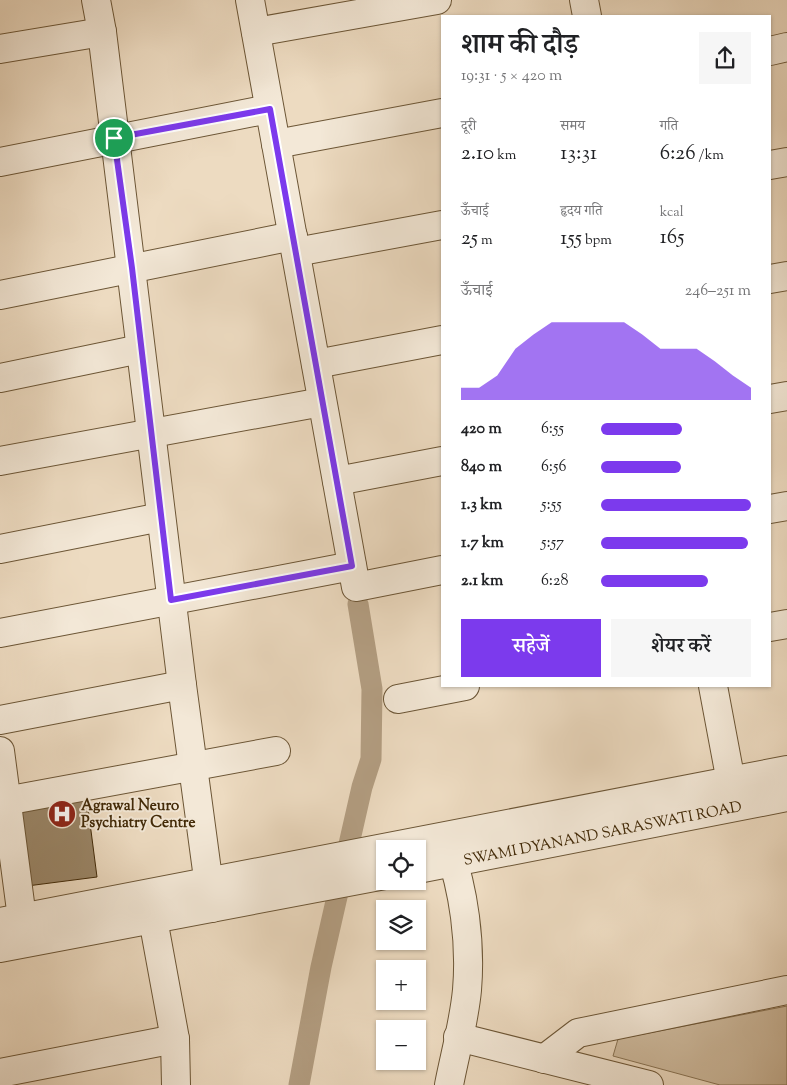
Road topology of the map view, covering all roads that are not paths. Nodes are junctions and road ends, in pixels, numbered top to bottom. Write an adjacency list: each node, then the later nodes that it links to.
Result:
1 (96, 0): 6 (street)
2 (250, 0): 7 (street)
3 (436, 0): 7 (street)
4 (584, 0): 5 (street)
5 (587, 15)
6 (102, 32): 9 (street); 13 (street)
7 (256, 32): 11 (street)
8 (787, 47): 10 (street)
9 (0, 49)
10 (771, 50)
11 (270, 109): 13 (street); 14 (street)
12 (441, 113): 14 (street)
13 (114, 138): 15 (street); 20 (street)
14 (276, 144): 19 (street)
15 (0, 162)
16 (787, 162): 17 (street)
17 (771, 165)
18 (441, 225): 19 (street)
19 (294, 244): 20 (street); 26 (street)
20 (132, 268): 23 (street); 25 (street)
21 (787, 276): 22 (street)
22 (771, 279)
23 (0, 295)
24 (441, 340): 26 (street)
25 (140, 349): 27 (street); 31 (street)
26 (316, 364): 30 (street)
27 (0, 378)
28 (787, 396): 29 (street)
29 (771, 399)
30 (322, 402): 31 (street); 34 (street)
31 (150, 432): 32 (street); 37 (street)
32 (0, 461)
33 (441, 461): 34 (street)
34 (337, 481): 39 (street)
35 (787, 506): 36 (street)
36 (771, 509)
37 (161, 517): 38 (street); 41 (street)
38 (0, 549)
39 (352, 566): 40 (street); 41 (street)
40 (441, 570)
41 (171, 600): 44 (street); 45 (street)
42 (787, 624): 43 (street)
43 (771, 627)
44 (0, 633)
45 (182, 685): 49 (street); 52 (street)
46 (461, 687): 48 (street)
47 (713, 687): 54 (street)
48 (398, 700)
49 (0, 720)
50 (0, 751): 56 (street)
51 (276, 751): 52 (street)
52 (193, 767): 56 (street); 61 (street)
53 (787, 770): 54 (street)
54 (731, 781): 57 (street); 58 (street)
55 (787, 797): 57 (street, SWAMI DYANAND SARASWATI ROAD)
56 (3, 802): 63 (street)
57 (735, 807): 58 (street, SWAMI DYANAND SARASWATI ROAD)
58 (450, 850): 59 (street, SWAMI DYANAND SARASWATI ROAD); 61 (street); 66 (street)
59 (426, 864)
60 (376, 877): 61 (street)
61 (210, 895): 62 (street); 63 (street)
62 (153, 919): 64 (street); 67 (street)
63 (11, 920)
64 (0, 948)
65 (787, 990): 68 (street)
66 (458, 1037): 68 (street); 71 (street)
67 (175, 1039): 69 (street); 70 (street)
68 (544, 1059): 72 (street)
69 (0, 1072)
70 (176, 1085)
71 (449, 1085)
72 (648, 1085)

